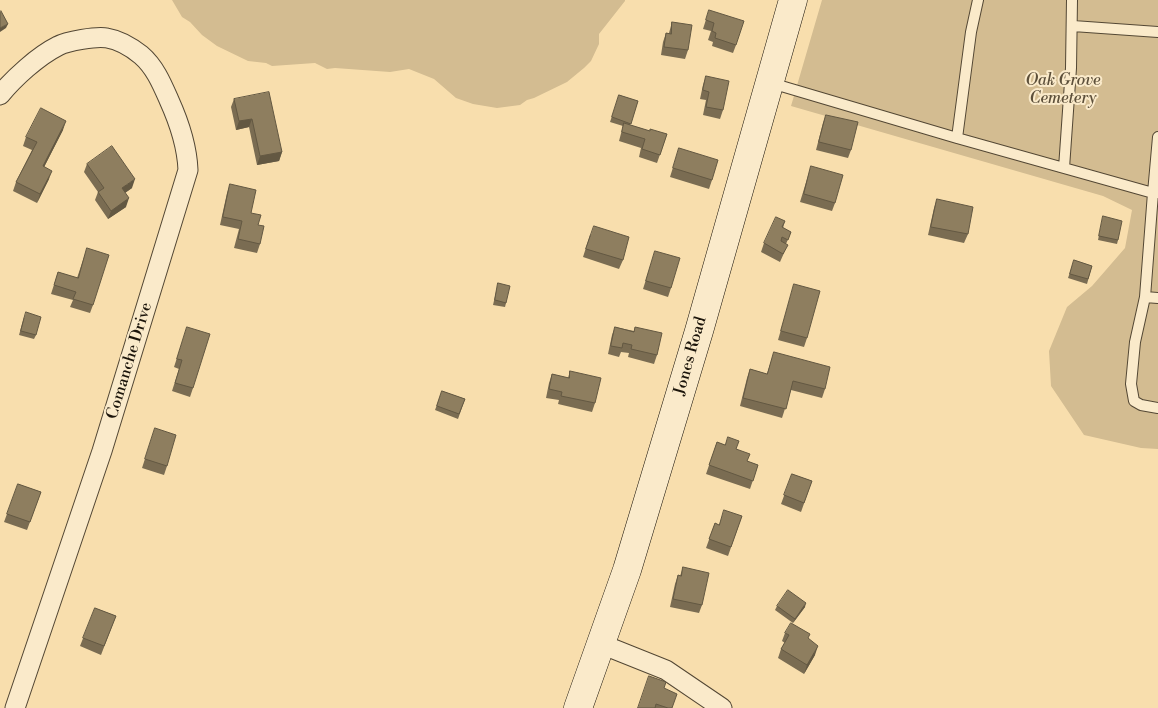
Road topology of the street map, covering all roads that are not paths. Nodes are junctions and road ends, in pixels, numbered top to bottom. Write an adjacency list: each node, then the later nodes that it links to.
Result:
1 (793, 0): 6 (main road, Jones Road)
2 (978, 0): 9 (lane)
3 (1072, 0): 4 (lane)
4 (1073, 26): 5 (lane); 10 (lane)
5 (1158, 32)
6 (770, 83): 9 (lane); 15 (main road, Jones Road)
7 (0, 95): 16 (street, Comanche Drive)
8 (1158, 136): 11 (lane)
9 (957, 138): 10 (lane)
10 (1064, 168): 11 (lane)
11 (1155, 193): 12 (lane)
12 (1145, 297): 13 (lane); 14 (lane)
13 (1158, 298)
14 (1158, 408)
15 (601, 644): 17 (main road, Jones Road); 18 (street)
16 (15, 708)
17 (578, 708)
18 (722, 708)

